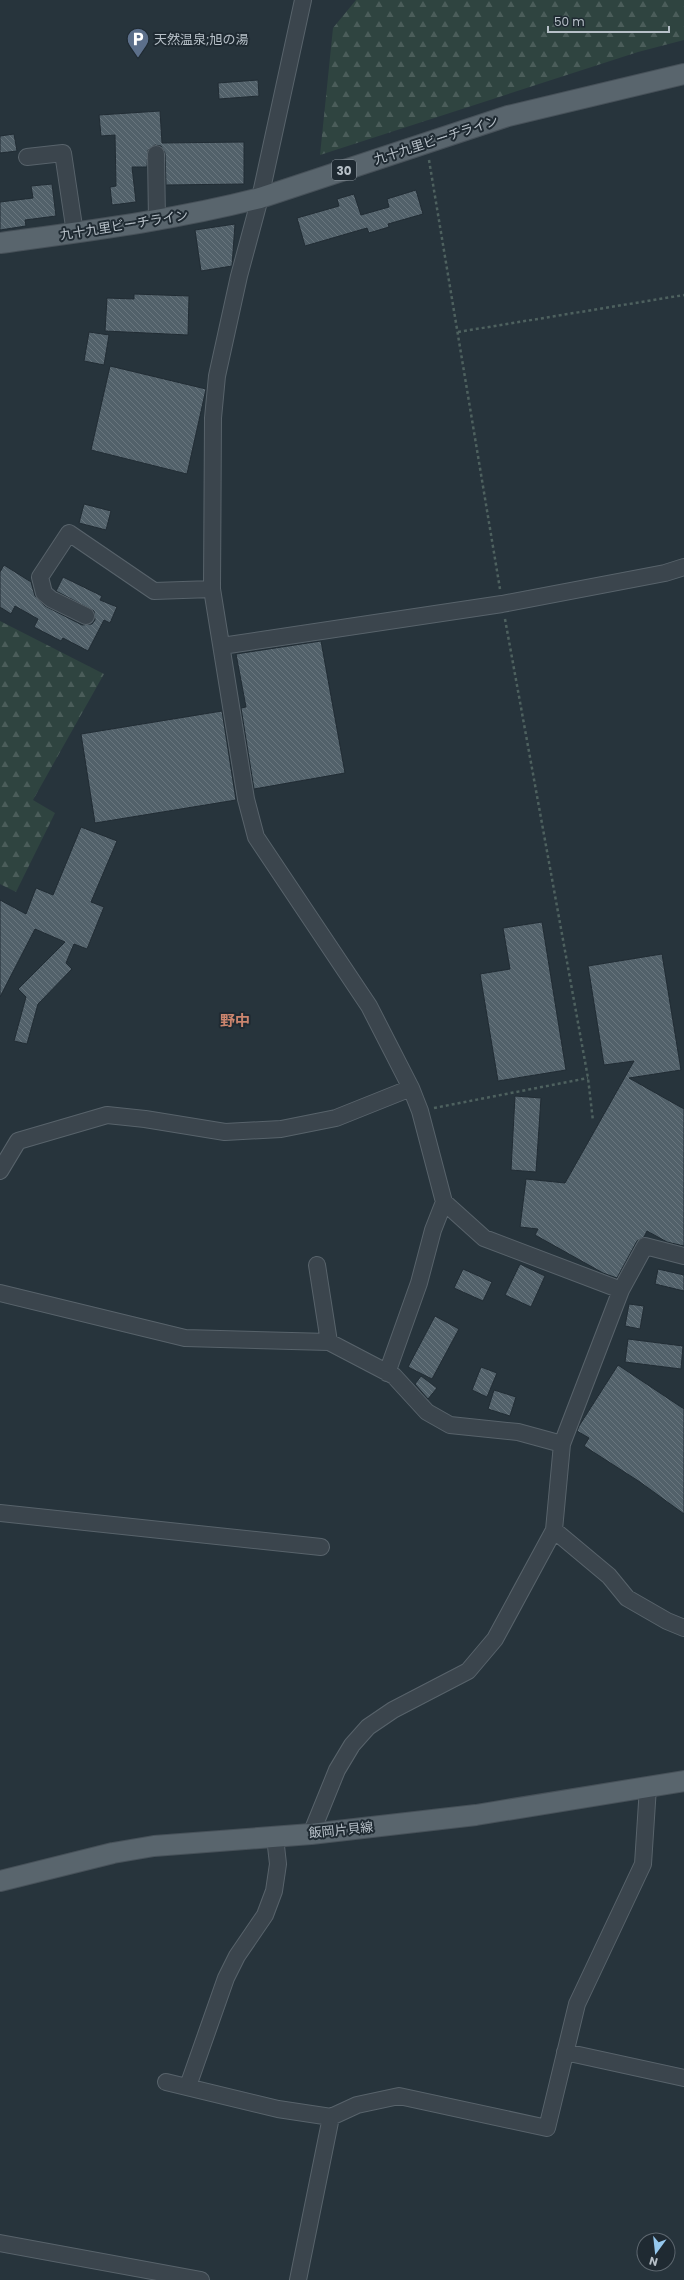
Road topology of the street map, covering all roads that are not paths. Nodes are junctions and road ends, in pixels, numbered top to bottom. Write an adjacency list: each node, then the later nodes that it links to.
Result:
1 (303, 0): 5 (street)
2 (684, 74): 5 (main road, 九十九里ビーチライン / 30)
3 (156, 154): 6 (street)
4 (27, 157): 7 (street)
5 (260, 198): 6 (main road, 九十九里ビーチライン / 30); 10 (street)
6 (157, 221): 7 (main road, 九十九里ビーチライン / 30)
7 (75, 233): 8 (main road, 九十九里ビーチライン / 30)
8 (0, 243)
9 (684, 567): 12 (street)
10 (212, 589): 11 (street); 12 (street)
11 (86, 616)
12 (222, 646): 13 (street)
13 (411, 1088): 14 (street); 15 (street)
14 (0, 1171)
15 (444, 1202): 18 (street); 21 (street)
16 (684, 1256): 18 (street)
17 (317, 1265): 20 (street)
18 (621, 1290): 22 (street)
19 (0, 1293): 20 (street)
20 (329, 1342): 21 (street)
21 (387, 1373): 22 (street)
22 (562, 1444): 24 (street)
23 (0, 1513): 25 (street)
24 (554, 1530): 26 (street); 29 (street)
25 (321, 1547)
26 (684, 1628)
27 (684, 1781): 28 (main road, 飯岡片貝線)
28 (648, 1787): 29 (main road, 飯岡片貝線); 32 (street)
29 (310, 1834): 30 (main road, 飯岡片貝線)
30 (275, 1837): 31 (main road, 飯岡片貝線); 35 (street)
31 (0, 1881)
32 (566, 2052): 33 (street); 36 (street)
33 (684, 2078)
34 (166, 2082): 35 (street)
35 (188, 2086): 36 (street)
36 (330, 2117): 39 (street)
37 (0, 2243): 38 (street)
38 (201, 2280)
39 (298, 2280)

